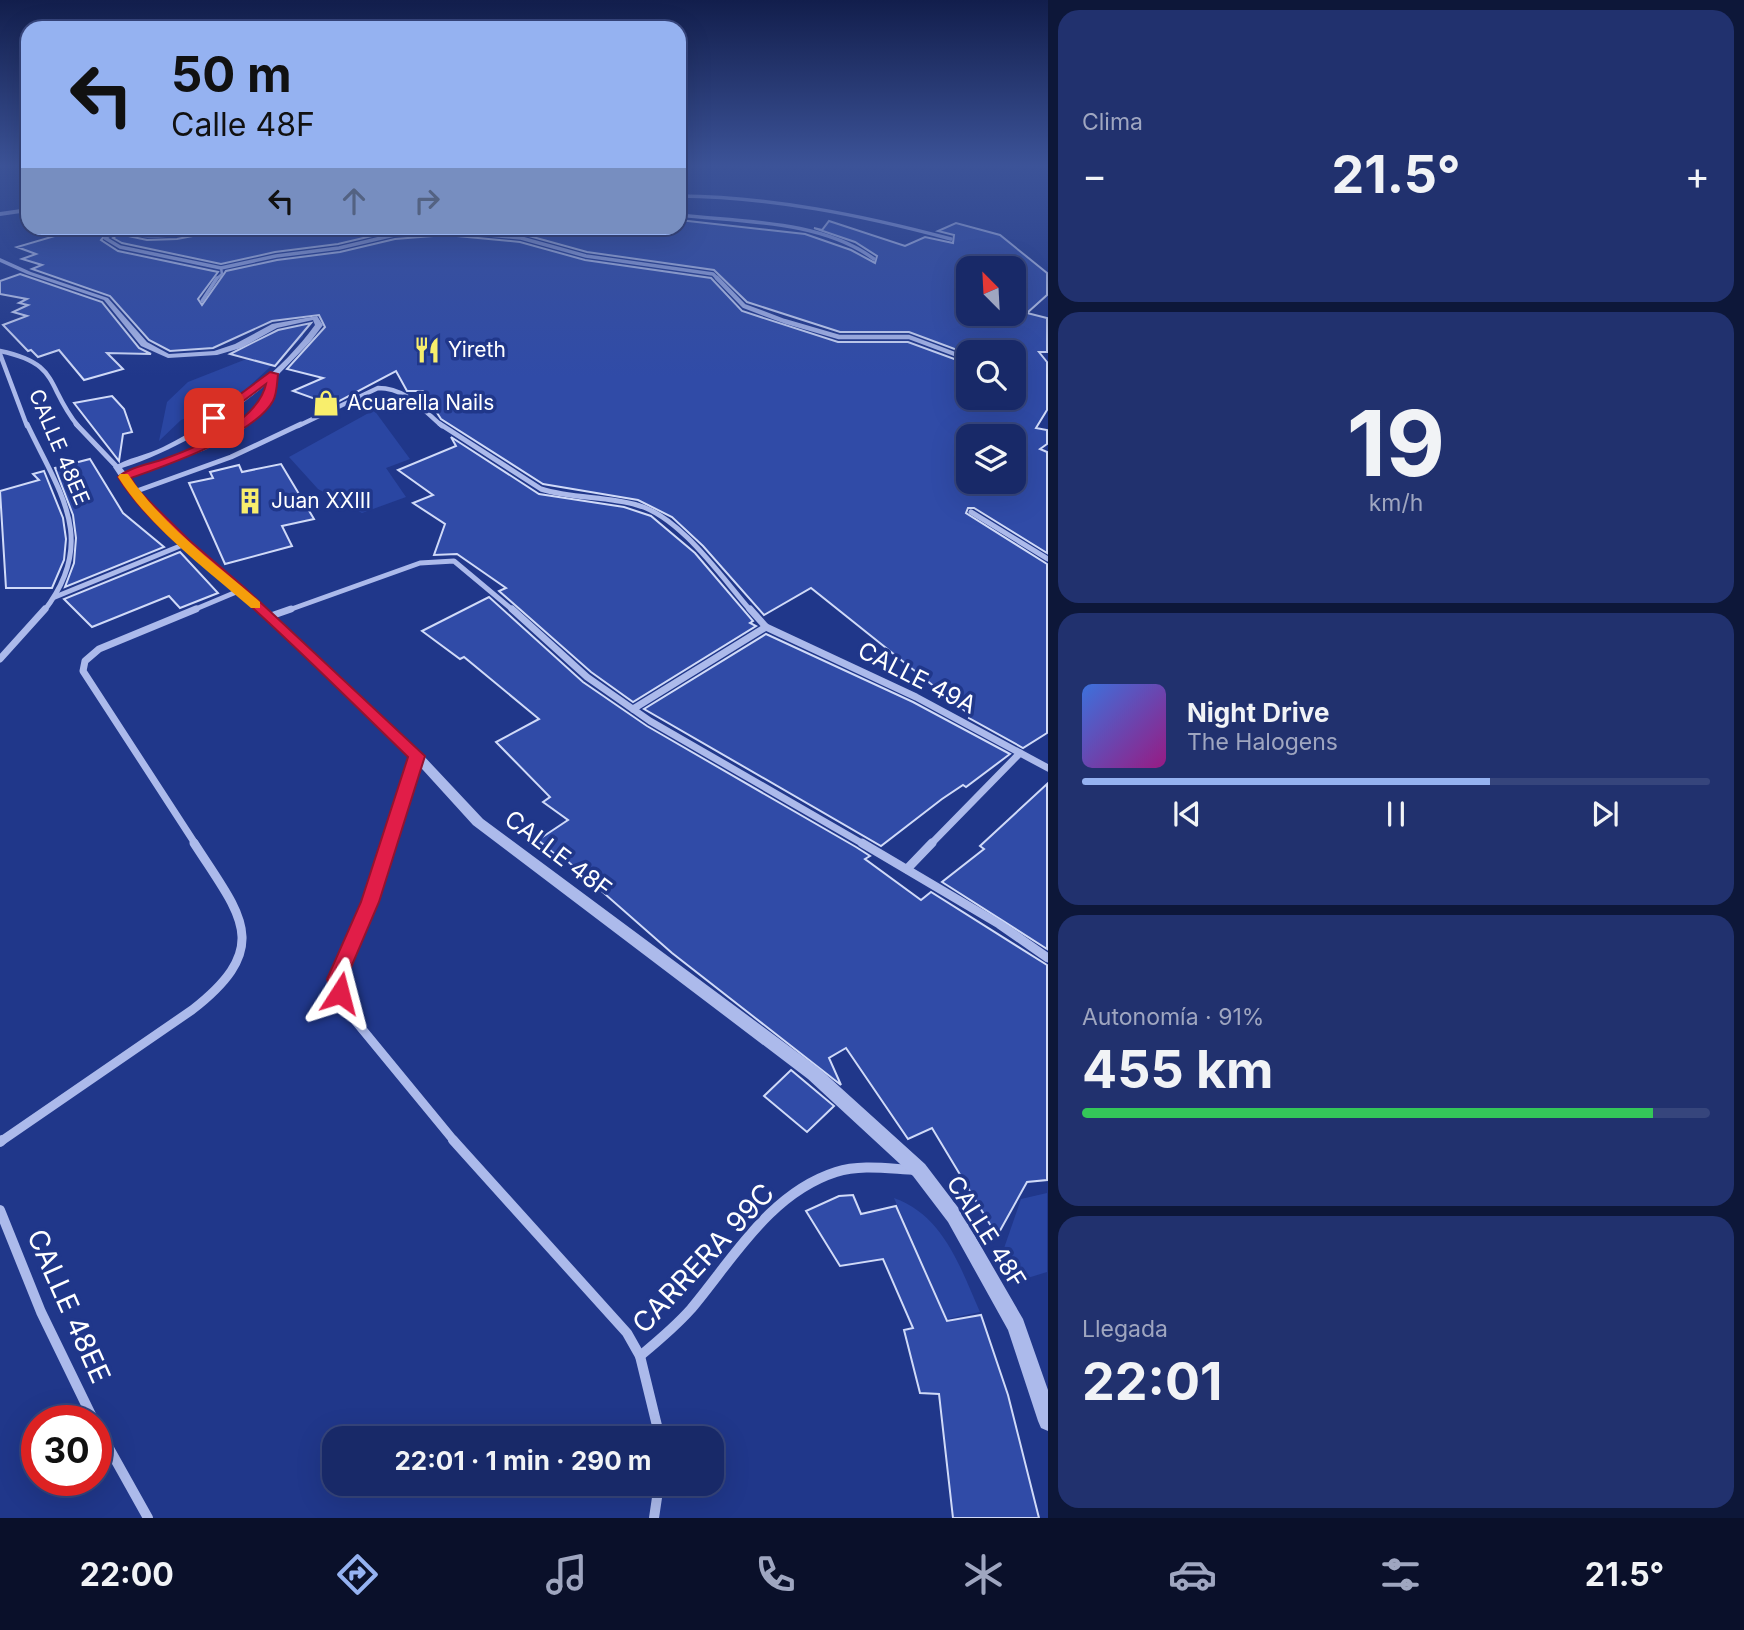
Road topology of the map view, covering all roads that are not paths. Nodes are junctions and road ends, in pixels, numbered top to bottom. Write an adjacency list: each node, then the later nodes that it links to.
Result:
1 (109, 235): 11 (street)
2 (131, 235): 3 (street)
3 (158, 235)
4 (390, 235): 11 (street)
5 (489, 235): 14 (street)
6 (816, 235): 9 (street)
7 (936, 235): 8 (street)
8 (951, 239)
9 (874, 258)
10 (0, 260): 15 (street)
11 (221, 268): 12 (street)
12 (202, 301)
13 (0, 352): 16 (street, CALLE 48F); 22 (street, CALLE 48EE)
14 (956, 355)
15 (274, 374): 16 (street); 16 (street)
16 (121, 472): 17 (street, CALLE 48F)
17 (134, 492): 19 (street, CALLE 48F); 24 (street)
18 (971, 512): 20 (street)
19 (185, 544): 21 (street, CALLE 48F); 22 (street)
20 (1048, 559)
21 (241, 590): 23 (street, CALLE 48F); 32 (street)
22 (54, 598): 25 (street, CALLE 48EE)
23 (268, 617): 26 (street); 28 (street, CALLE 48F)
24 (766, 627): 26 (street); 27 (street, CALLE 49A)
25 (0, 659)
26 (633, 709): 30 (street)
27 (1020, 753): 29 (street, CALLE 49A); 30 (street)
28 (417, 756): 33 (street, CALLE 48F); 35 (street)
29 (1048, 768)
30 (907, 869): 31 (street)
31 (1048, 958)
32 (0, 1142)
33 (919, 1170): 35 (street, CARRERA 99C); 37 (street, CALLE 48F)
34 (0, 1210): 36 (street, CALLE 48EE)
35 (640, 1356): 38 (street)
36 (86, 1405)
37 (1048, 1420)
38 (657, 1426)
39 (112, 1453): 41 (street, CALLE 48EE)
40 (657, 1496): 42 (street)
41 (148, 1518)
42 (654, 1518)

